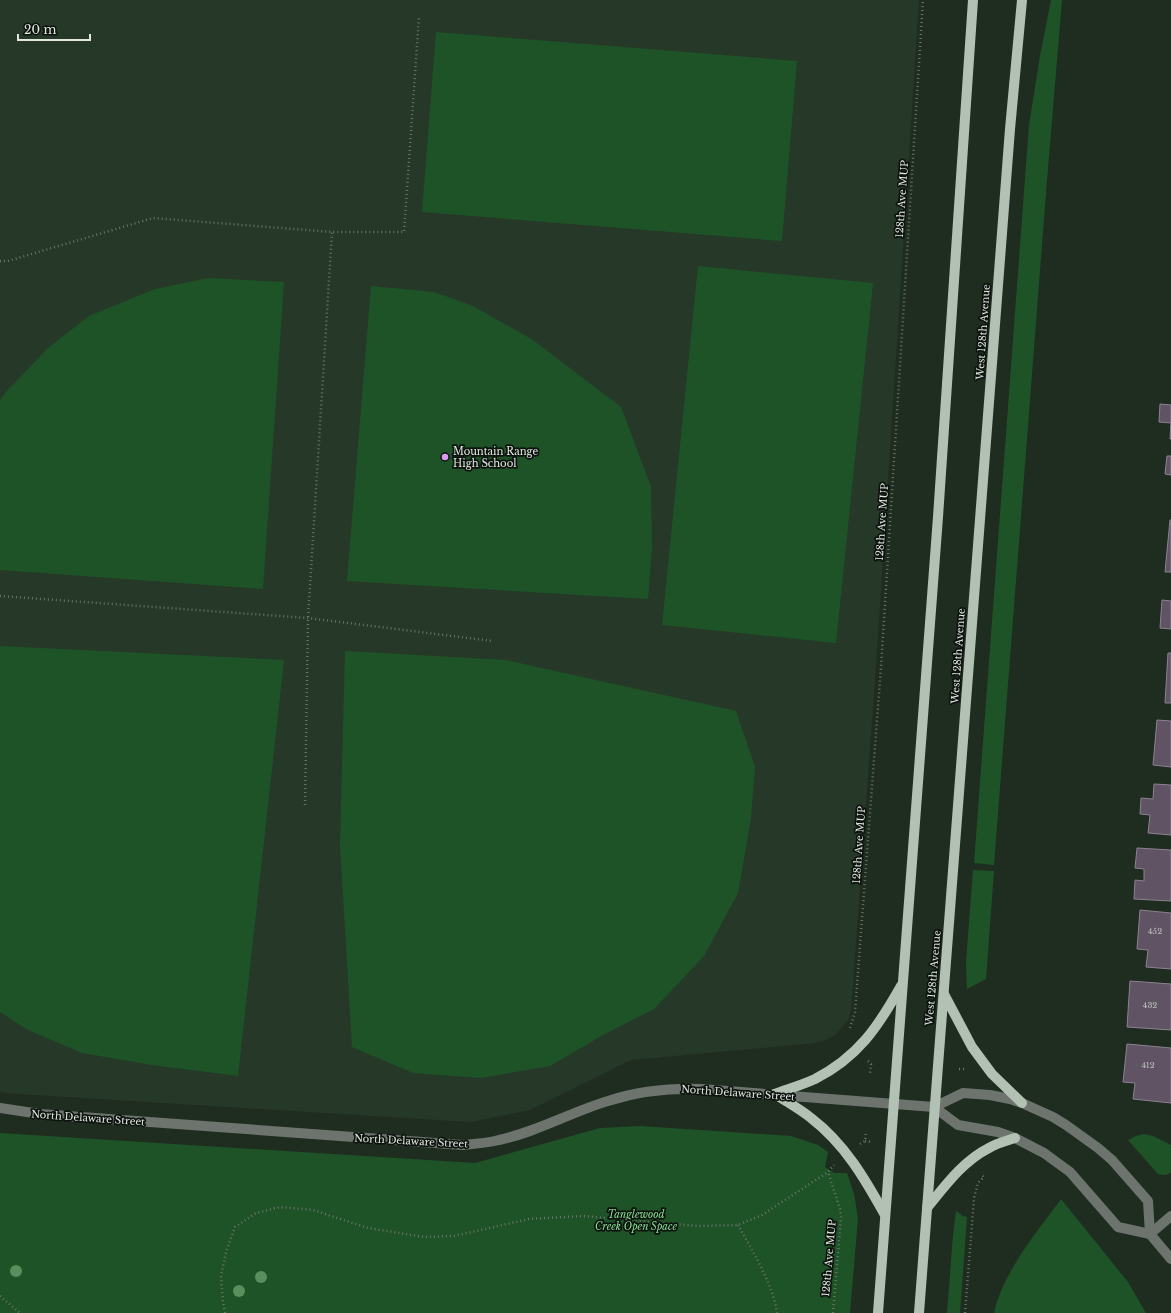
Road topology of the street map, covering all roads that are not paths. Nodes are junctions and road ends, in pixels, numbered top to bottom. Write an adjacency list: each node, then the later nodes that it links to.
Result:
1 (973, 0): 3 (main road)
2 (1022, 0): 4 (main road, West 128th Avenue)
3 (903, 984): 5 (main road); 7 (main road)
4 (944, 994): 6 (main road); 8 (main road, West 128th Avenue)
5 (775, 1094): 7 (street, North Delaware Street); 9 (street, North Delaware Street); 12 (main road)
6 (1022, 1103): 8 (street, North Delaware Street); 14 (street, North Delaware Street)
7 (894, 1105): 8 (street, North Delaware Street); 12 (main road)
8 (934, 1107): 10 (street); 11 (main road, West 128th Avenue)
9 (0, 1108)
10 (1015, 1138): 11 (main road); 14 (street)
11 (927, 1208): 17 (main road, West 128th Avenue)
12 (885, 1215): 16 (main road)
13 (1171, 1216): 14 (street)
14 (1150, 1234): 15 (street)
15 (1171, 1258)
16 (878, 1313)
17 (919, 1313)

